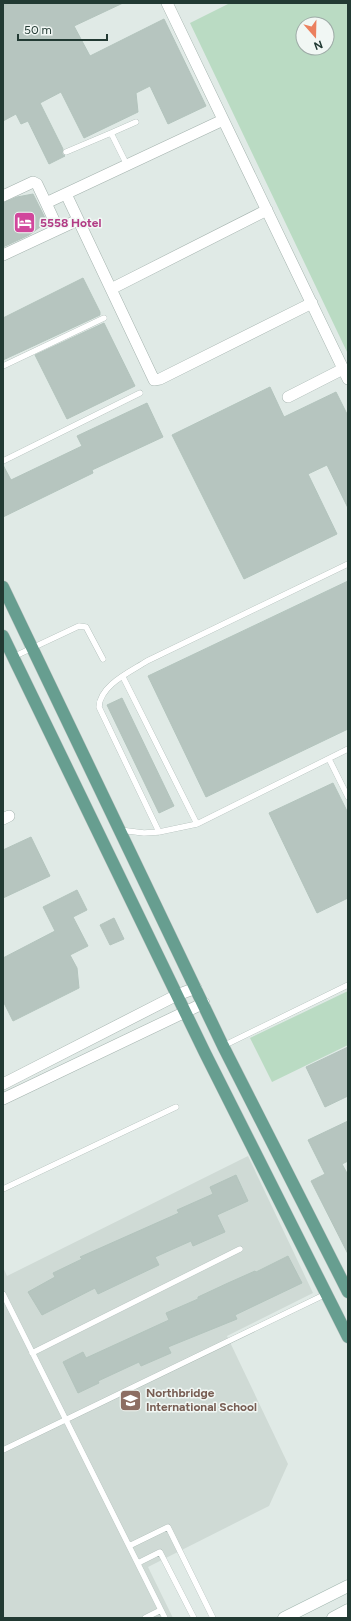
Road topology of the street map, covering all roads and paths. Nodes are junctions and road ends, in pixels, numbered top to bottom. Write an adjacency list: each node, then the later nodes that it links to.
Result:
1 (167, 3): 2 (street)
2 (223, 120): 6 (street); 10 (street)
3 (136, 122): 4 (lane)
4 (111, 134): 5 (lane); 6 (lane)
5 (66, 152)
6 (127, 165): 7 (street)
7 (66, 194): 9 (street); 11 (street)
8 (3, 196): 9 (street)
9 (46, 203): 12 (street)
10 (267, 210): 14 (street); 15 (street)
11 (78, 220): 12 (street); 14 (street)
12 (58, 229): 13 (street)
13 (3, 255)
14 (111, 289): 15 (street)
15 (312, 303): 18 (street)
16 (104, 318): 17 (lane)
17 (3, 366)
18 (346, 374): 20 (street)
19 (140, 393): 21 (lane)
20 (288, 397)
21 (3, 461)
22 (348, 564): 28 (lane)
23 (3, 587): 25 (main road)
24 (3, 636): 26 (main road)
25 (32, 648): 26 (lane); 27 (lane); 33 (main road)
26 (13, 657): 37 (main road)
27 (103, 659)
28 (123, 677): 32 (lane); 34 (lane)
29 (348, 749): 30 (lane)
30 (329, 758): 31 (lane); 32 (lane)
31 (348, 797)
32 (197, 824): 34 (lane)
33 (118, 830): 34 (lane); 36 (main road)
34 (159, 832)
35 (348, 985): 40 (lane)
36 (196, 988): 37 (street); 38 (main road)
37 (177, 995): 39 (main road); 41 (street)
38 (204, 1003): 39 (street); 40 (main road)
39 (185, 1012): 42 (street); 48 (main road)
40 (223, 1046): 46 (main road)
41 (3, 1084)
42 (3, 1099)
43 (176, 1107): 44 (lane)
44 (3, 1189)
45 (240, 1249): 50 (lane)
46 (348, 1292)
47 (3, 1294): 50 (lane)
48 (326, 1294): 49 (main road); 51 (lane)
49 (348, 1337)
50 (32, 1353): 51 (lane)
51 (66, 1420): 52 (lane); 53 (lane)
52 (3, 1450)
53 (129, 1546): 54 (lane); 61 (lane)
54 (138, 1563): 56 (lane); 60 (lane)
55 (348, 1586): 62 (main road)
56 (161, 1610): 58 (lane); 59 (lane)
57 (348, 1610): 63 (main road)
58 (145, 1618)
59 (165, 1618)
60 (194, 1618)
61 (213, 1618)
62 (284, 1618)
63 (333, 1618)

